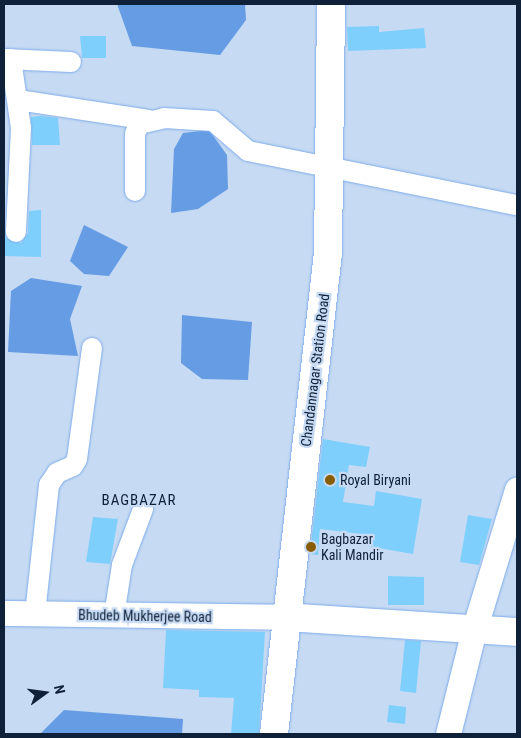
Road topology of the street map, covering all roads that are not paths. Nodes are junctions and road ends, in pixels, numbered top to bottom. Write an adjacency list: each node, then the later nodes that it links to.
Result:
1 (331, 4): 6 (main road, Chandannagar Station Road)
2 (7, 59): 3 (street); 4 (street)
3 (71, 62)
4 (18, 100): 5 (street); 9 (street)
5 (148, 120): 6 (street); 7 (street)
6 (329, 168): 8 (street); 16 (main road, Chandannagar Station Road)
7 (135, 191)
8 (517, 205)
9 (16, 232)
10 (92, 348): 14 (street)
11 (517, 489): 17 (street)
12 (143, 509): 15 (street)
13 (4, 613): 14 (street, Bhudeb Mukherjee Road)
14 (35, 614): 15 (street, Bhudeb Mukherjee Road)
15 (114, 616): 16 (street, Bhudeb Mukherjee Road)
16 (286, 617): 17 (main road); 19 (main road, Chandannagar Station Road)
17 (474, 630): 18 (main road); 20 (street)
18 (517, 632)
19 (274, 734)
20 (448, 734)

